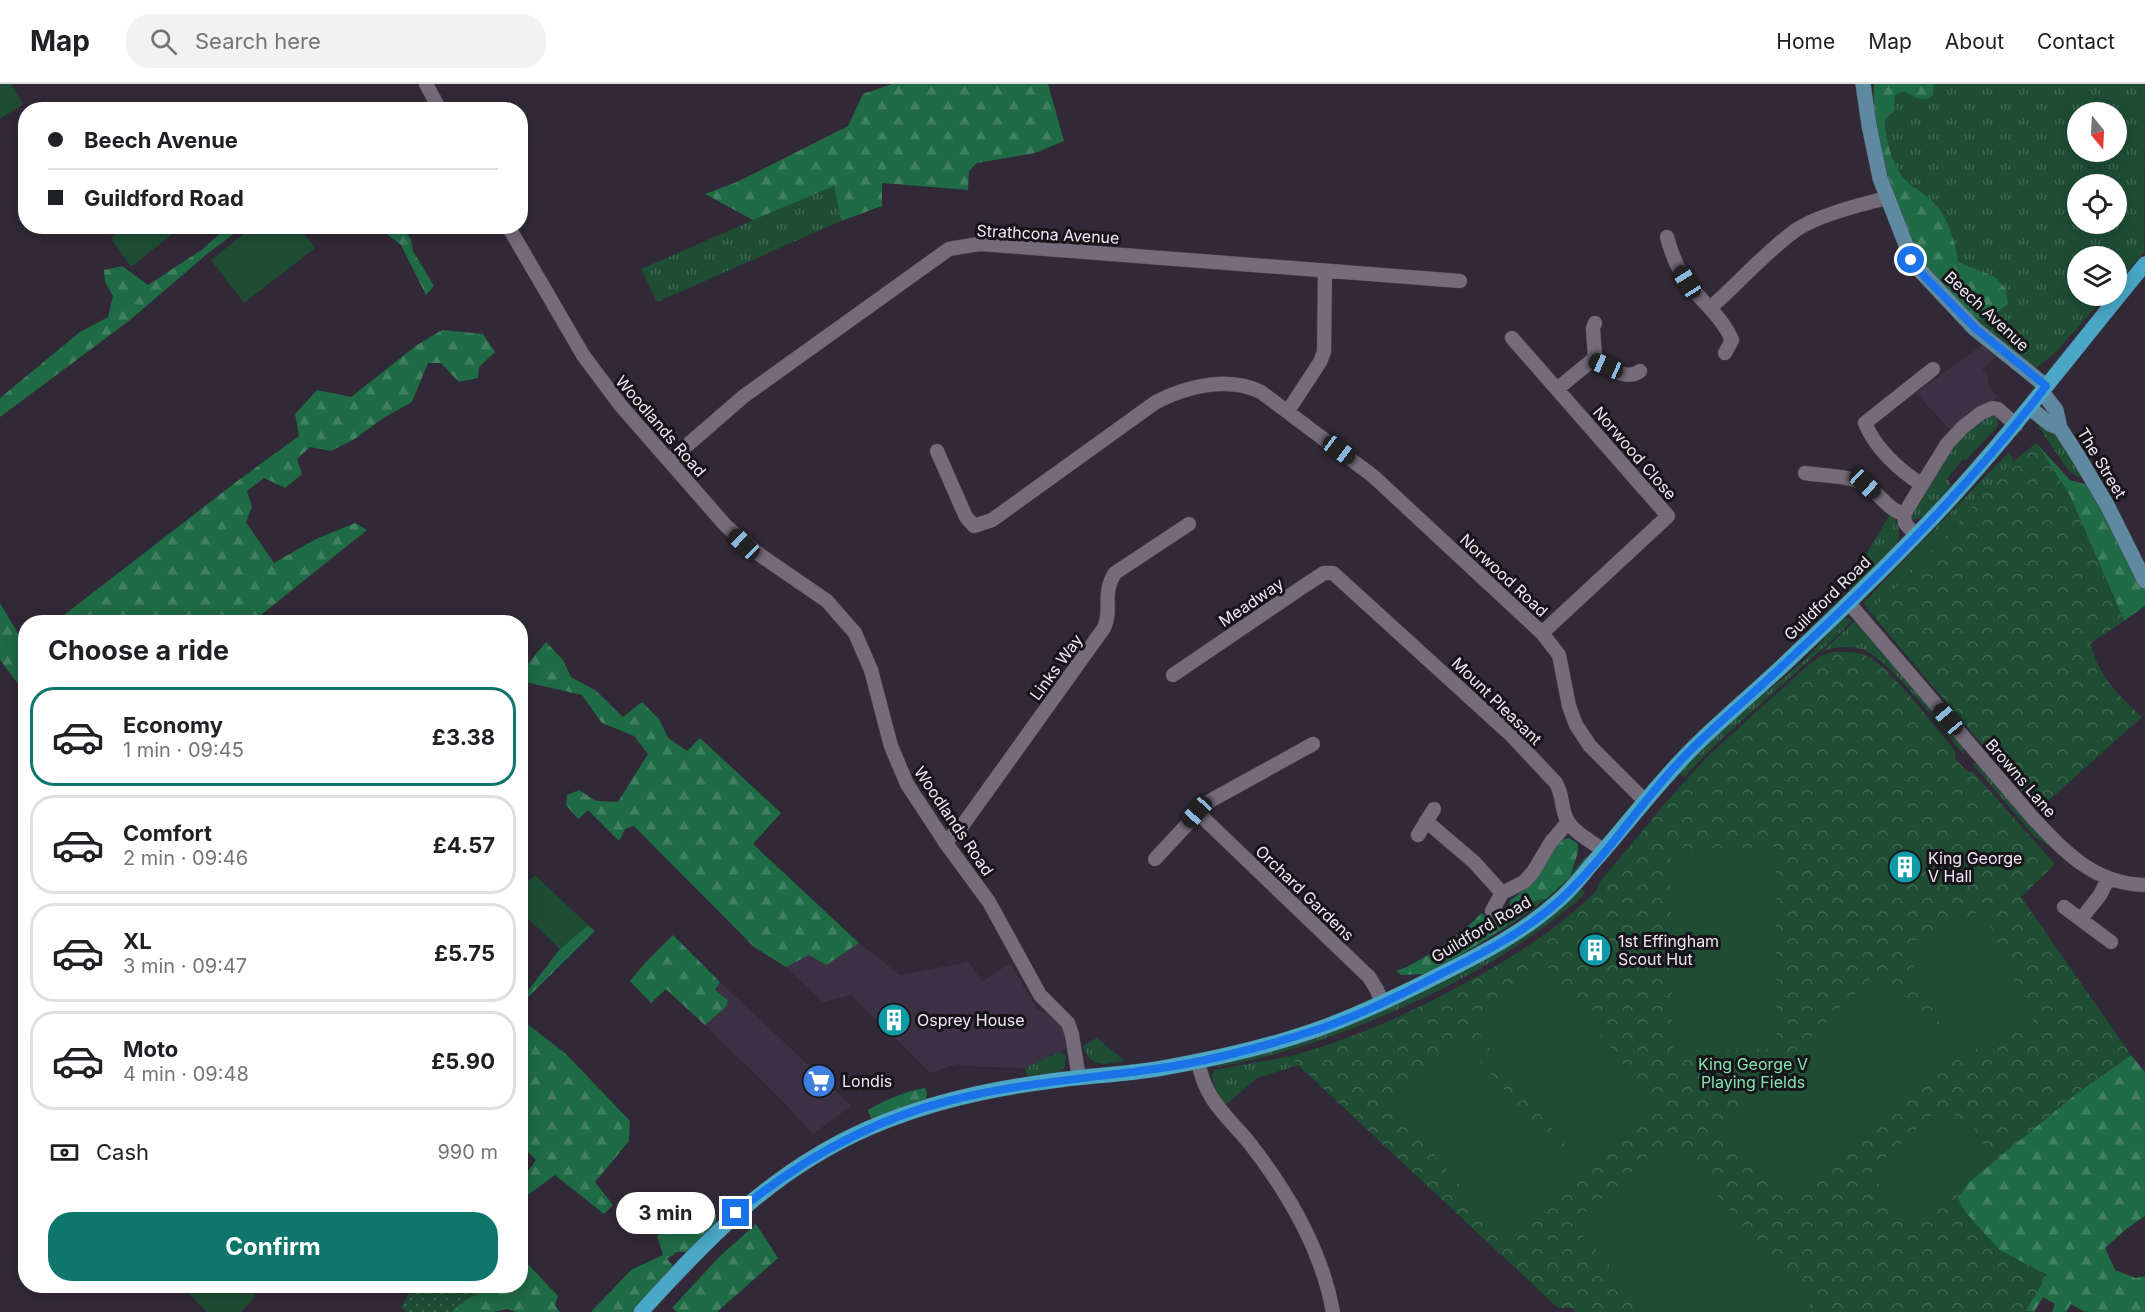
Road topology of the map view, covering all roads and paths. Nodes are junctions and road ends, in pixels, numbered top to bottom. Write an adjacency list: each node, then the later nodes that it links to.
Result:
1 (426, 84): 3 (street)
2 (1863, 84): 4 (street, Beech Avenue)
3 (436, 102)
4 (1887, 198): 10 (street); 18 (street, Beech Avenue)
5 (513, 234): 24 (street, Woodlands Road)
6 (1667, 237): 10 (street)
7 (2145, 264): 18 (main road, Guildford Road)
8 (1325, 271): 9 (street, Strathcona Avenue); 20 (street); 24 (street, Strathcona Avenue)
9 (1460, 281)
10 (1710, 308): 13 (street)
11 (1595, 323): 14 (street)
12 (1512, 338): 17 (street, Norwood Close)
13 (1725, 353)
14 (1593, 360): 16 (street); 17 (street)
15 (1933, 369): 26 (street)
16 (1640, 371)
17 (1557, 389): 33 (street, Norwood Close)
18 (2044, 389): 19 (main road, Guildford Road); 22 (street, The Street)
19 (2030, 408): 21 (main road, Guildford Road); 22 (street, The Street)
20 (1288, 411): 23 (street, Norwood Road); 33 (street, Norwood Road)
21 (2016, 425): 26 (street); 29 (main road, Guildford Road)
22 (2060, 428): 30 (street, The Street)
23 (937, 451)
24 (669, 461): 42 (street, Woodlands Road)
25 (1805, 473): 27 (street)
26 (1921, 484): 27 (street)
27 (1904, 514): 29 (street)
28 (1189, 524): 42 (street, Links Way)
29 (1916, 536): 32 (main road, Guildford Road)
30 (2145, 581)
31 (1348, 586): 34 (street, Meadway); 40 (street, Mount Pleasant)
32 (1849, 603): 36 (main road, Guildford Road); 45 (street, Browns Lane)
33 (1542, 633): 36 (street, Norwood Road)
34 (1173, 675)
35 (1313, 744): 38 (street)
36 (1645, 801): 43 (main road, Guildford Road)
37 (1434, 809): 39 (street)
38 (1197, 812): 44 (street); 52 (street, Orchard Gardens)
39 (1426, 822): 41 (street); 47 (street)
40 (1568, 822): 43 (street); 47 (street)
41 (1418, 835)
42 (945, 842): 54 (street, Woodlands Road)
43 (1604, 851): 52 (main road, Guildford Road)
44 (1155, 859)
45 (2108, 879): 46 (street, Browns Lane); 50 (street)
46 (2145, 885)
47 (1502, 894): 49 (street)
48 (2064, 907): 50 (street)
49 (1492, 911)
50 (2081, 919): 51 (street)
51 (2111, 942)
52 (1382, 1002): 53 (main road, Guildford Road)
53 (1198, 1061): 54 (main road, Guildford Road); 56 (street)
54 (1079, 1078): 55 (main road, Guildford Road)
55 (641, 1312)
56 (1333, 1312)

